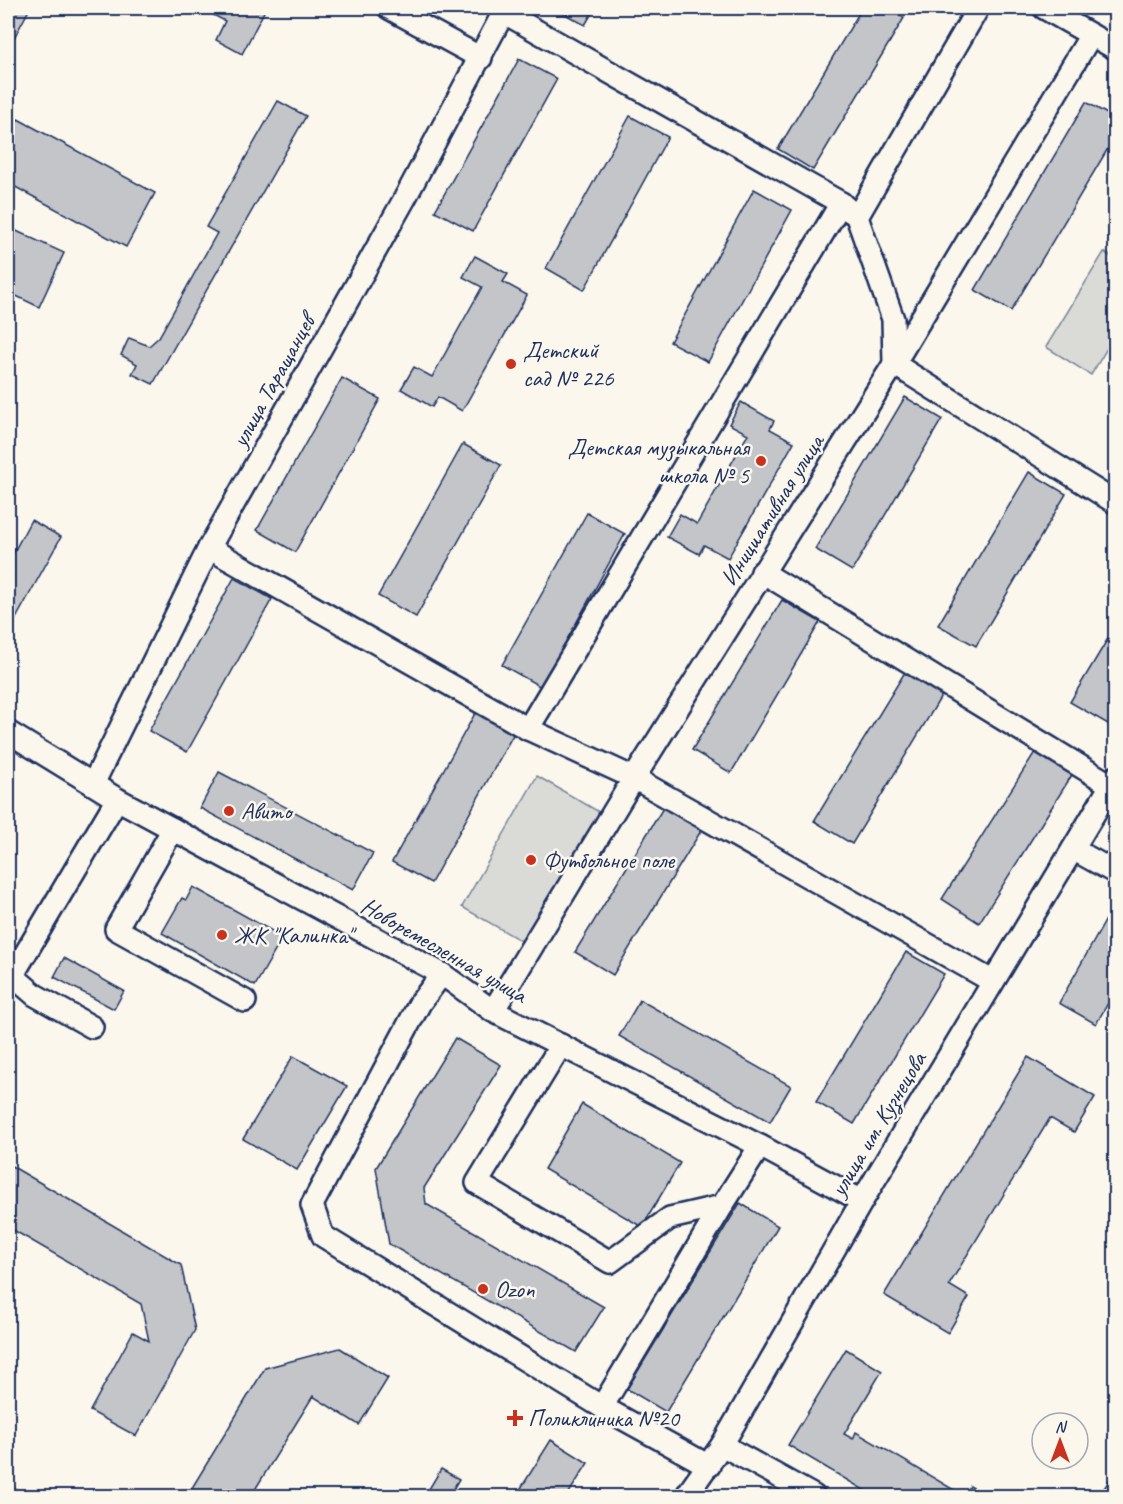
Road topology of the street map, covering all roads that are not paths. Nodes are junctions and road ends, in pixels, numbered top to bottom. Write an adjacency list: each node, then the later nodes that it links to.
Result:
1 (978, 8): 8 (street)
2 (1044, 8): 5 (street)
3 (505, 10): 7 (street, улица Таращанцев); 8 (street)
4 (403, 11): 7 (street)
5 (1091, 35): 6 (street); 9 (street, Инициативная улица)
6 (1116, 49)
7 (481, 58): 11 (street, улица Таращанцев)
8 (849, 210): 9 (street); 13 (street)
9 (894, 364): 10 (street); 12 (street, Инициативная улица)
10 (1116, 503)
11 (209, 548): 13 (street); 17 (street, улица Таращанцев)
12 (762, 572): 15 (street, Инициативная улица); 16 (street)
13 (528, 729): 15 (street)
14 (8, 732): 17 (street, Новоремесленная улица)
15 (634, 777): 24 (street); 26 (street, Инициативная улица)
16 (1113, 781): 20 (street, улица им. Кузнецова)
17 (93, 784): 18 (street, Новоремесленная улица)
18 (117, 799): 19 (street, Новоремесленная улица); 23 (street)
19 (173, 829): 22 (street, Новоремесленная улица); 25 (street)
20 (1073, 849): 21 (street); 24 (street, улица им. Кузнецова)
21 (1116, 873)
22 (442, 974): 26 (street, Новоремесленная улица); 32 (street)
23 (10, 980): 27 (street)
24 (992, 981): 30 (street, улица им. Кузнецова)
25 (245, 1001)
26 (493, 1011): 28 (street, Новоремесленная улица)
27 (92, 1027)
28 (561, 1045): 29 (street, Новоремесленная улица); 31 (street)
29 (760, 1146): 30 (street, Новоремесленная улица); 31 (street)
30 (862, 1202): 33 (street, улица им. Кузнецова)
31 (722, 1206): 32 (street)
32 (602, 1407): 34 (street)
33 (722, 1445): 34 (street, улица им. Кузнецова); 36 (street)
34 (709, 1466): 35 (street, улица им. Кузнецова)
35 (686, 1497)
36 (814, 1497)

